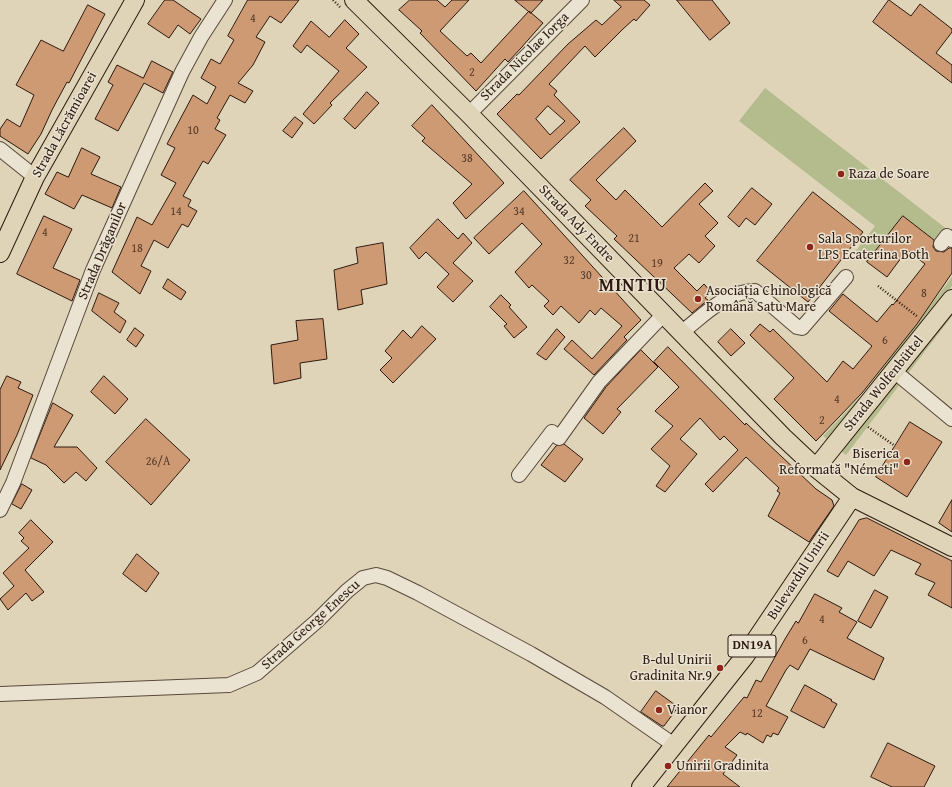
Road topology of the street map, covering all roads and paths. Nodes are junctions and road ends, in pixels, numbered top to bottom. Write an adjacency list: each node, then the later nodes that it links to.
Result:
1 (135, 0): 7 (main road, Strada Lăcrămioarei)
2 (225, 0): 22 (street, Strada Drăganilor)
3 (354, 0): 5 (main road, Strada Ady Endre)
4 (582, 0): 5 (street, Strada Nicolae Iorga)
5 (469, 114): 12 (main road, Strada Ady Endre)
6 (0, 149): 7 (street)
7 (35, 177): 8 (main road, Strada Lăcrămioarei)
8 (0, 253)
9 (846, 277): 14 (street)
10 (878, 286): 13 (path)
11 (952, 299): 13 (main road, Strada Wolfenbüttel)
12 (664, 314): 14 (main road, Strada Ady Endre); 20 (street)
13 (930, 327): 15 (main road, Strada Wolfenbüttel)
14 (682, 332): 19 (main road, Strada Ady Endre)
15 (894, 371): 16 (main road, Strada Wolfenbüttel); 17 (street)
16 (856, 419): 18 (path); 19 (main road, Strada Wolfenbüttel)
17 (952, 419)
18 (895, 446)
19 (816, 468): 21 (main road, Strada Ady Endre)
20 (519, 475)
21 (852, 496): 23 (main road, Strada Ady Endre); 25 (main road, Bulevardul Unirii / DN19A)
22 (0, 510)
23 (952, 548)
24 (0, 694): 25 (street, Strada George Enescu)
25 (674, 745): 26 (main road, Bulevardul Unirii / DN19A)
26 (641, 787)

